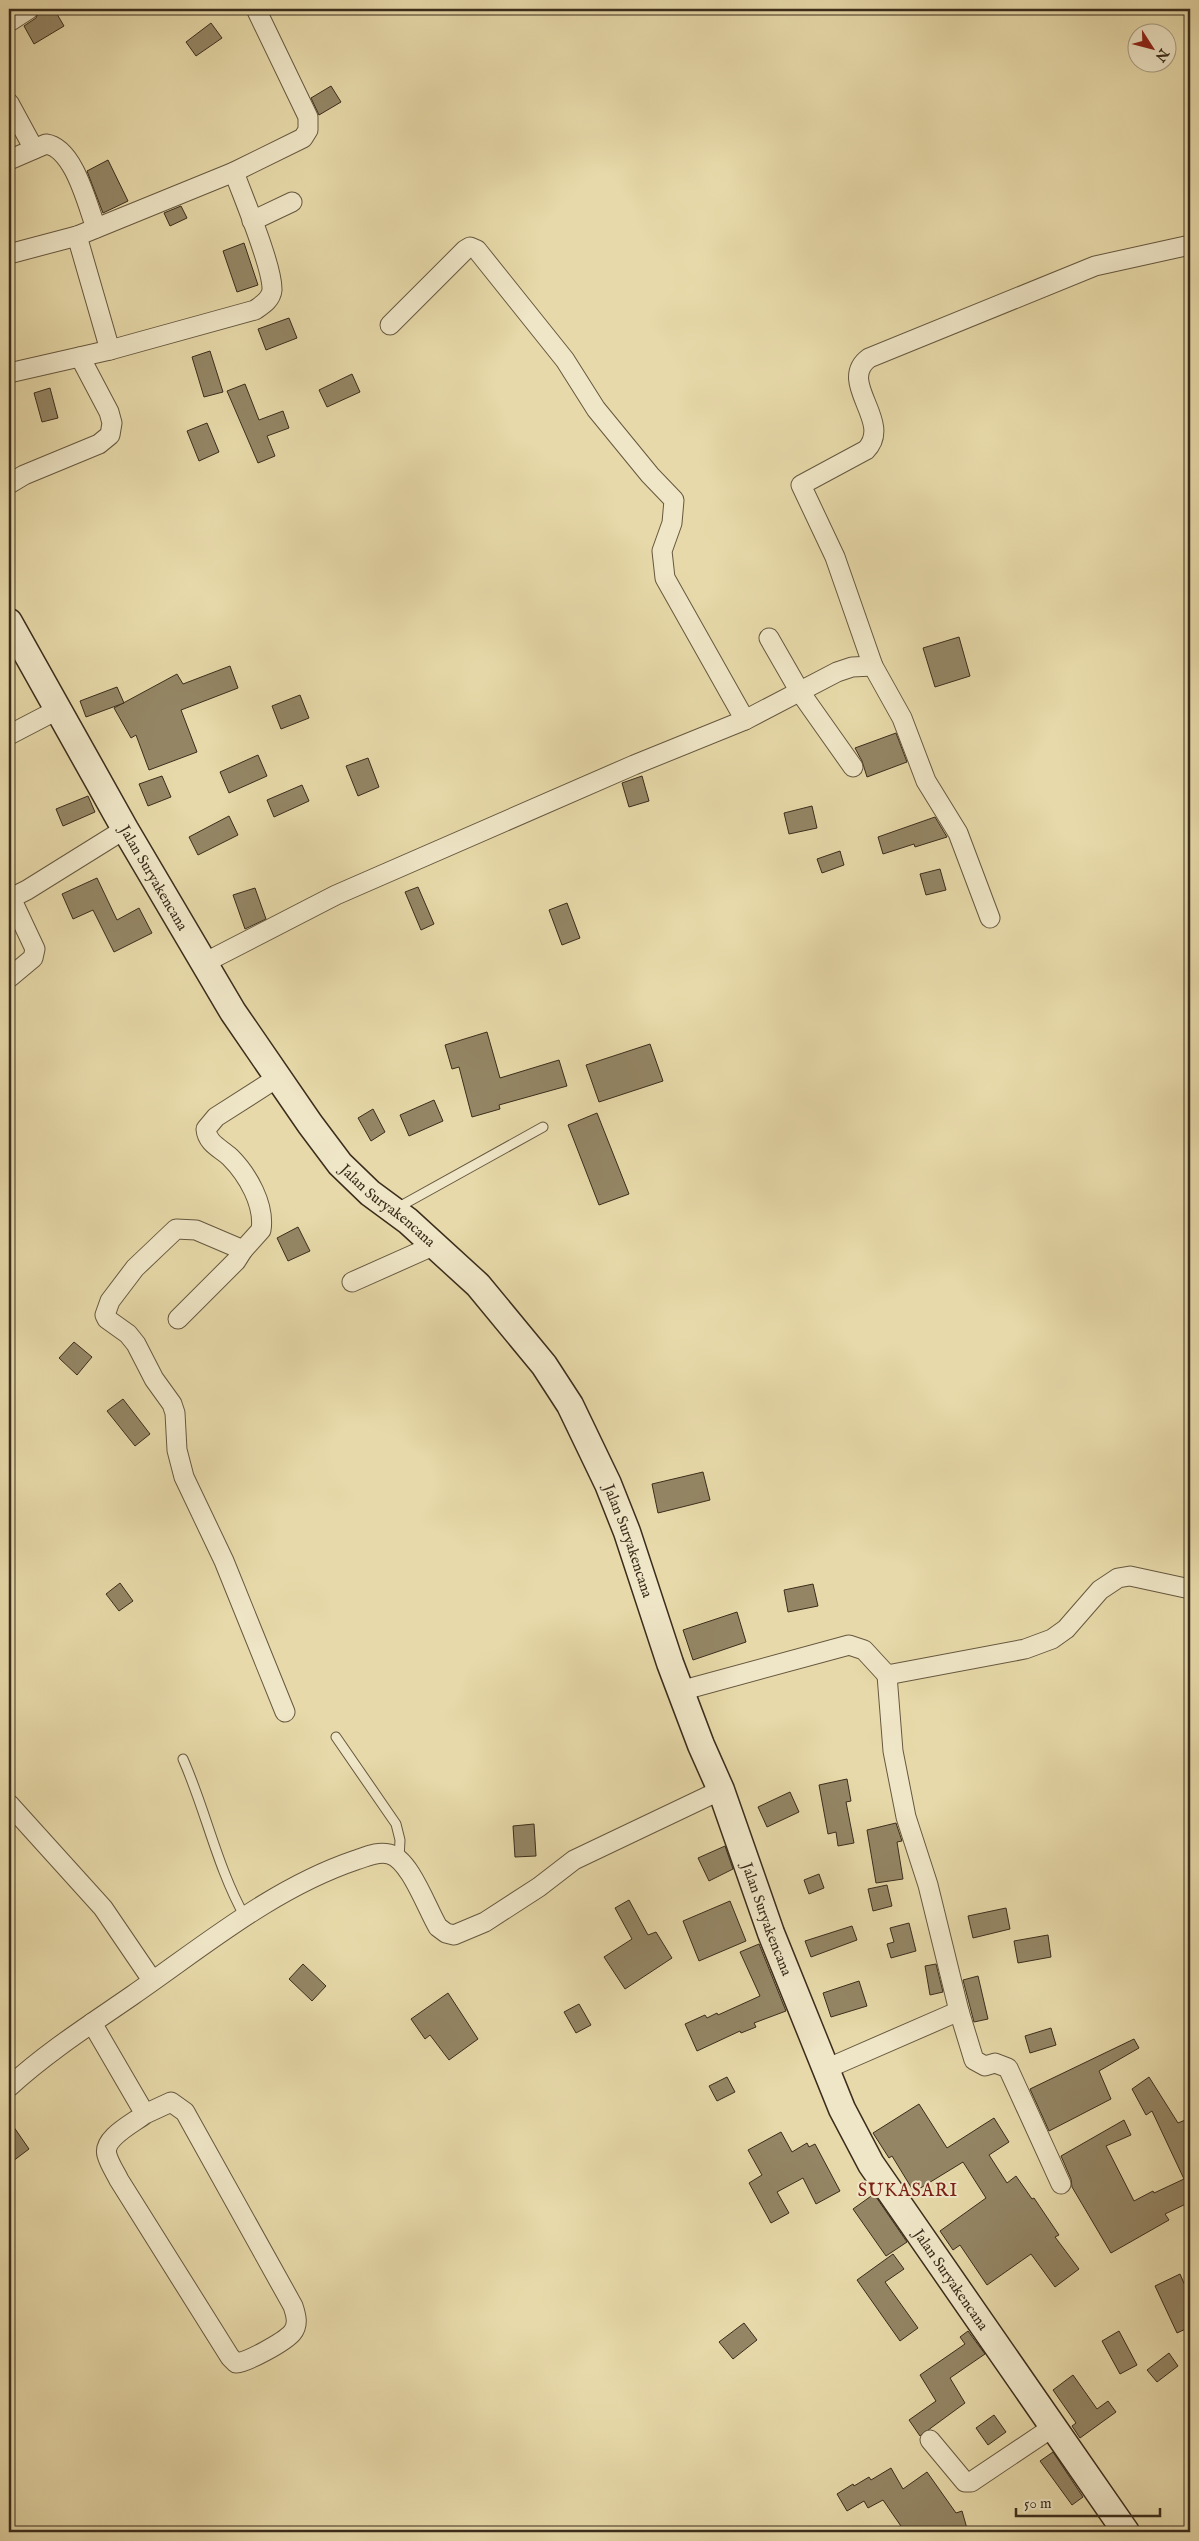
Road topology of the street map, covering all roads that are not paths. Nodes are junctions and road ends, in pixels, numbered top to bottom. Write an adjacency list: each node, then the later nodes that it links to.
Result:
1 (29, 9): 3 (street)
2 (256, 9): 7 (street)
3 (9, 22)
4 (9, 103): 5 (street)
5 (34, 149): 6 (street); 10 (street)
6 (9, 160)
7 (234, 172): 9 (street); 10 (street)
8 (292, 202): 9 (street)
9 (252, 221): 15 (street)
10 (96, 228): 11 (street)
11 (76, 236): 13 (street); 15 (street)
12 (1190, 245): 21 (street)
13 (9, 254)
14 (390, 325): 24 (street)
15 (110, 350): 16 (street)
16 (80, 357): 17 (street); 18 (street)
17 (9, 373)
18 (9, 484)
19 (9, 622): 23 (street, Jalan Suryakencana)
20 (769, 638): 22 (street)
21 (873, 666): 22 (street); 29 (street)
22 (800, 692): 24 (street); 26 (street)
23 (57, 710): 25 (street); 27 (street, Jalan Suryakencana)
24 (745, 720): 30 (street)
25 (9, 735)
26 (853, 767)
27 (125, 829): 28 (street); 30 (street, Jalan Suryakencana)
28 (10, 898): 31 (street)
29 (990, 918)
30 (204, 963): 32 (street, Jalan Suryakencana)
31 (9, 978)
32 (277, 1078): 34 (street, Jalan Suryakencana); 36 (street)
33 (543, 1127): 34 (lane)
34 (392, 1210): 35 (street, Jalan Suryakencana)
35 (435, 1245): 37 (street); 41 (street, Jalan Suryakencana)
36 (243, 1250): 38 (street); 42 (street)
37 (352, 1282)
38 (178, 1319)
39 (1190, 1589): 40 (street)
40 (887, 1675): 41 (street); 50 (street)
41 (680, 1691): 45 (street, Jalan Suryakencana)
42 (285, 1712)
43 (336, 1737): 47 (lane)
44 (183, 1759): 48 (lane)
45 (721, 1790): 47 (street); 52 (street, Jalan Suryakencana)
46 (9, 1804): 49 (street)
47 (399, 1859): 48 (street)
48 (245, 1916): 49 (street)
49 (152, 1980): 51 (street)
50 (959, 2011): 52 (street); 55 (street)
51 (92, 2023): 53 (street); 54 (street)
52 (826, 2069): 56 (street, Jalan Suryakencana)
53 (9, 2087)
54 (145, 2114): 54 (street)
55 (1061, 2184)
56 (1053, 2427): 57 (street); 58 (street, Jalan Suryakencana)
57 (930, 2440)
58 (1126, 2532)

